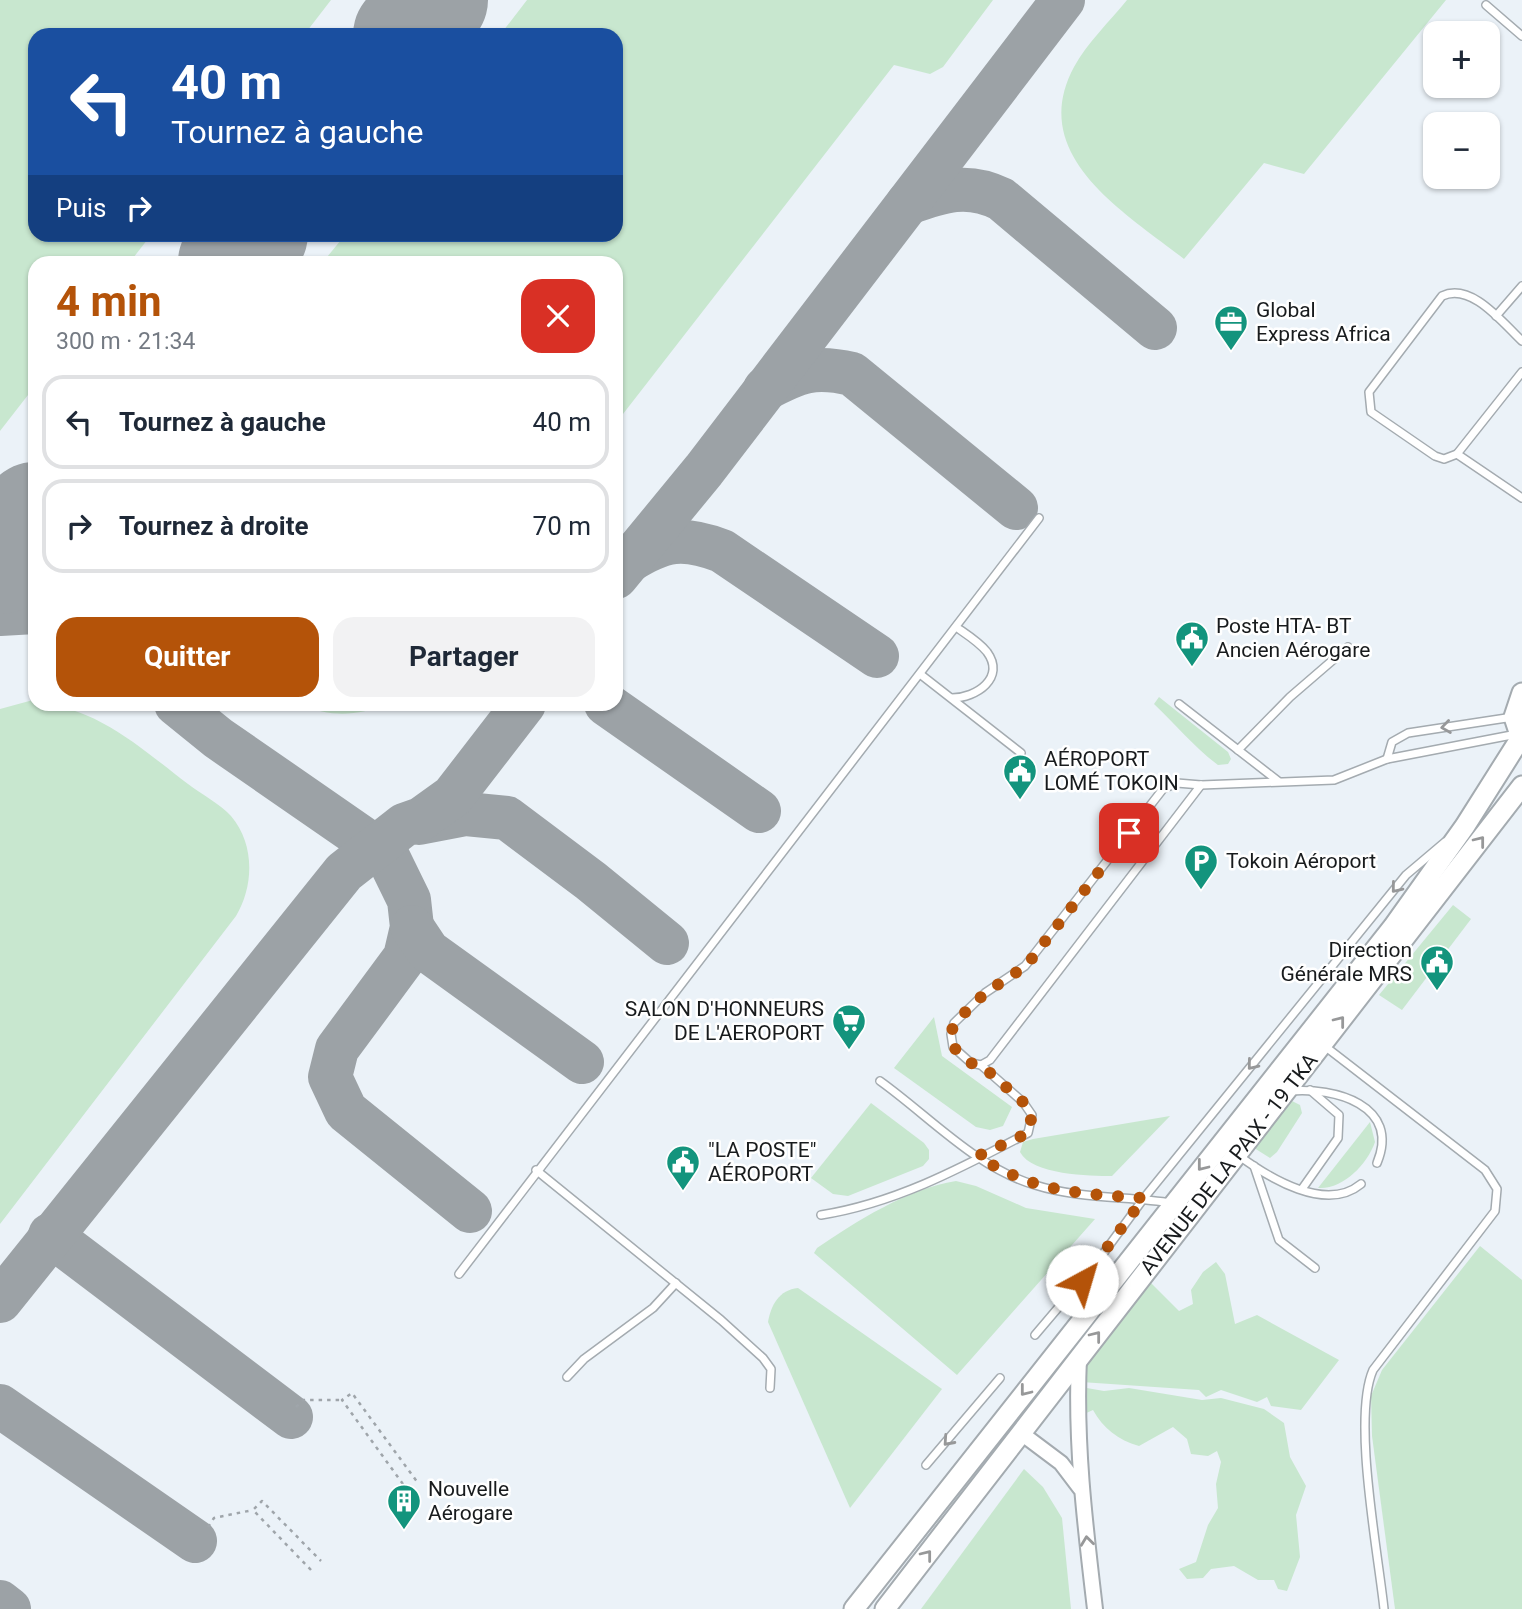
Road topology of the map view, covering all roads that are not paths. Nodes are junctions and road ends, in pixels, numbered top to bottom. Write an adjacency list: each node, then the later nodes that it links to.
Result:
1 (1486, 5): 2 (lane)
2 (1522, 36)
3 (1522, 286): 4 (lane)
4 (1496, 316): 5 (lane); 7 (lane)
5 (1522, 341)
6 (1522, 372): 7 (lane)
7 (1457, 454): 8 (lane)
8 (1522, 498)
9 (1039, 518): 10 (lane)
10 (956, 627): 12 (lane); 14 (lane)
11 (1348, 647): 17 (lane)
12 (920, 674): 14 (lane); 34 (lane)
13 (1522, 693): 16 (main road, AVENUE DE LA PAIX - 19 TKA)
14 (952, 698): 18 (lane)
15 (1179, 704): 17 (lane)
16 (1518, 733): 19 (lane); 19 (lane, one-way to 19); 23 (main road, AVENUE DE LA PAIX - 19 TKA)
17 (1238, 750): 20 (lane)
18 (1021, 753)
19 (1387, 759): 20 (lane)
20 (1279, 781): 21 (lane)
21 (1201, 785): 25 (lane); 25 (lane)
22 (1522, 786): 24 (main road, AVENUE DE LA PAIX - 19 TKA, one-way to 22)
23 (1465, 826): 29 (main road, AVENUE DE LA PAIX - 19 TKA); 37 (lane, one-way to 37)
24 (1322, 1044): 28 (main road, AVENUE DE LA PAIX - 19 TKA); 54 (lane)
25 (981, 1065): 31 (lane)
26 (880, 1081): 31 (lane)
27 (1310, 1089): 28 (lane); 32 (lane); 36 (lane)
28 (1286, 1092): 30 (main road, AVENUE DE LA PAIX - 19 TKA)
29 (1222, 1141): 30 (lane); 38 (main road, AVENUE DE LA PAIX - 19 TKA, one-way to 38)
30 (1238, 1154): 33 (lane); 44 (main road, AVENUE DE LA PAIX - 19 TKA, one-way to 30)
31 (978, 1156): 37 (lane); 39 (lane)
32 (1377, 1163)
33 (1254, 1166): 36 (lane); 40 (lane)
34 (536, 1170): 41 (lane); 42 (lane)
35 (1361, 1184): 36 (lane)
36 (1302, 1189)
37 (1144, 1198): 38 (lane); 43 (lane)
38 (1173, 1203): 51 (main road, AVENUE DE LA PAIX - 19 TKA, one-way to 51)
39 (821, 1215)
40 (1315, 1268)
41 (459, 1273)
42 (676, 1283): 45 (lane); 47 (lane)
43 (1035, 1335)
44 (1079, 1358): 48 (main road, AVENUE DE LA PAIX - 19 TKA); 50 (street)
45 (567, 1377)
46 (1000, 1378): 49 (lane, one-way to 49)
47 (770, 1388)
48 (1021, 1433): 50 (street); 52 (main road, AVENUE DE LA PAIX - 19 TKA, one-way to 48)
49 (926, 1465)
50 (1080, 1489): 53 (street, one-way to 50)
51 (854, 1609)
52 (885, 1609)
53 (1095, 1609)
54 (1384, 1609)

